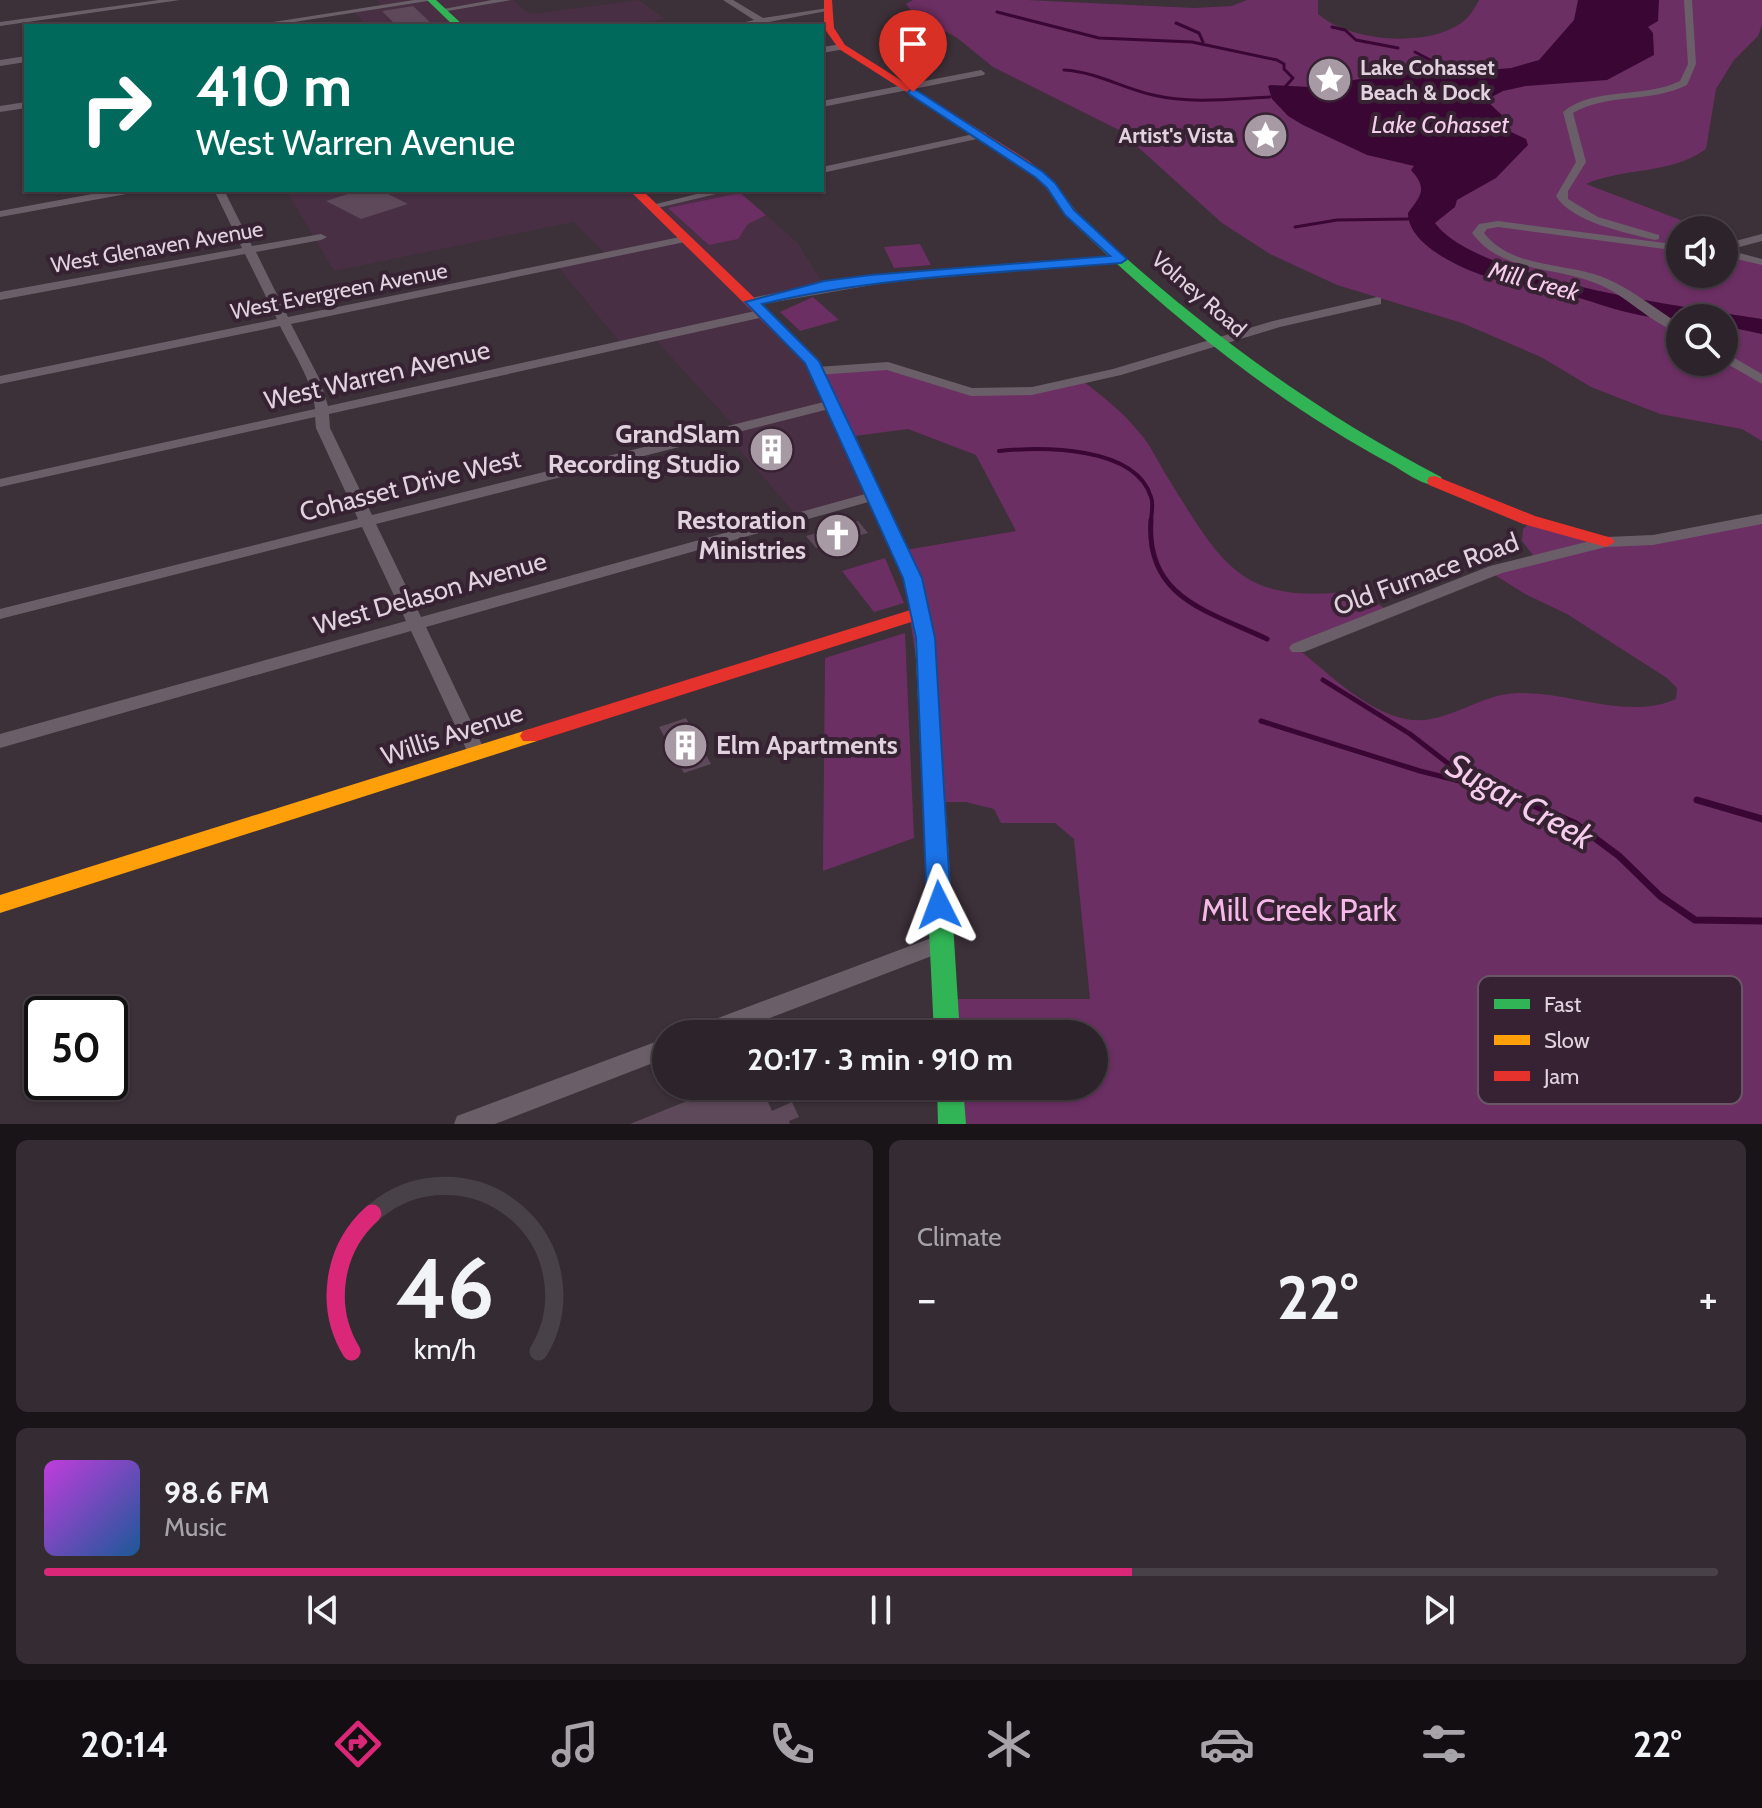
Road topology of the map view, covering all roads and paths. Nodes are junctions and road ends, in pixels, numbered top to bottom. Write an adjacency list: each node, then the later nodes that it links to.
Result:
1 (176, 0): 8 (street)
2 (507, 0): 5 (street)
3 (727, 0): 7 (street)
4 (1688, 0): 32 (street)
5 (435, 3): 9 (street); 10 (street)
6 (828, 5): 7 (street); 12 (street)
7 (762, 21): 11 (street)
8 (0, 24)
9 (268, 24)
10 (457, 24)
11 (745, 24)
12 (842, 47): 13 (street); 17 (street, Volney Road)
13 (824, 50)
14 (24, 59): 15 (street)
15 (0, 63)
16 (981, 73): 17 (street)
17 (906, 88): 18 (street); 21 (street, Volney Road)
18 (824, 104)
19 (24, 105): 20 (street)
20 (0, 109)
21 (983, 135): 22 (street); 37 (street, Volney Road)
22 (824, 170)
23 (121, 192): 28 (street)
24 (220, 192): 35 (street)
25 (637, 192): 27 (street)
26 (719, 192): 27 (street)
27 (653, 206): 31 (street)
28 (0, 214)
29 (321, 237): 35 (street, West Glenaven Avenue)
30 (1762, 237): 34 (street)
31 (685, 239): 41 (street); 43 (street, West Evergreen Avenue)
32 (1666, 242)
33 (1666, 244): 42 (street)
34 (1738, 245)
35 (249, 251): 39 (street, West Glenaven Avenue); 43 (street)
36 (1738, 254): 38 (street)
37 (1121, 259): 41 (street, West Warren Avenue); 44 (street, Volney Road)
38 (1762, 262)
39 (0, 296)
40 (1377, 301): 44 (street)
41 (758, 308): 46 (street); 50 (street, West Warren Avenue)
42 (1666, 321)
43 (284, 322): 47 (street, West Evergreen Avenue); 50 (street)
44 (1216, 341): 46 (street); 55 (street, Volney Road)
45 (1738, 365): 48 (street)
46 (817, 371): 49 (street)
47 (0, 380)
48 (1762, 380)
49 (832, 404): 52 (street); 54 (street, Cohasset Drive West)
50 (322, 411): 51 (street, West Warren Avenue); 54 (street)
51 (0, 483)
52 (874, 496): 56 (street); 58 (street, West Delason Avenue)
53 (1762, 519): 55 (street, Old Furnace Road)
54 (367, 521): 57 (street, Cohasset Drive West); 58 (street)
55 (1606, 542): 59 (street, Old Furnace Road)
56 (920, 613): 61 (street, Willis Avenue); 63 (street)
57 (0, 614)
58 (416, 624): 60 (street, West Delason Avenue); 61 (street)
59 (1298, 648)
60 (0, 741)
61 (477, 753): 62 (street, Willis Avenue)
62 (0, 904)
63 (942, 943): 64 (street); 65 (street)
64 (739, 1020)
65 (946, 1020)
66 (652, 1053): 68 (street)
67 (951, 1100): 69 (street)
68 (466, 1124)
69 (952, 1124)

